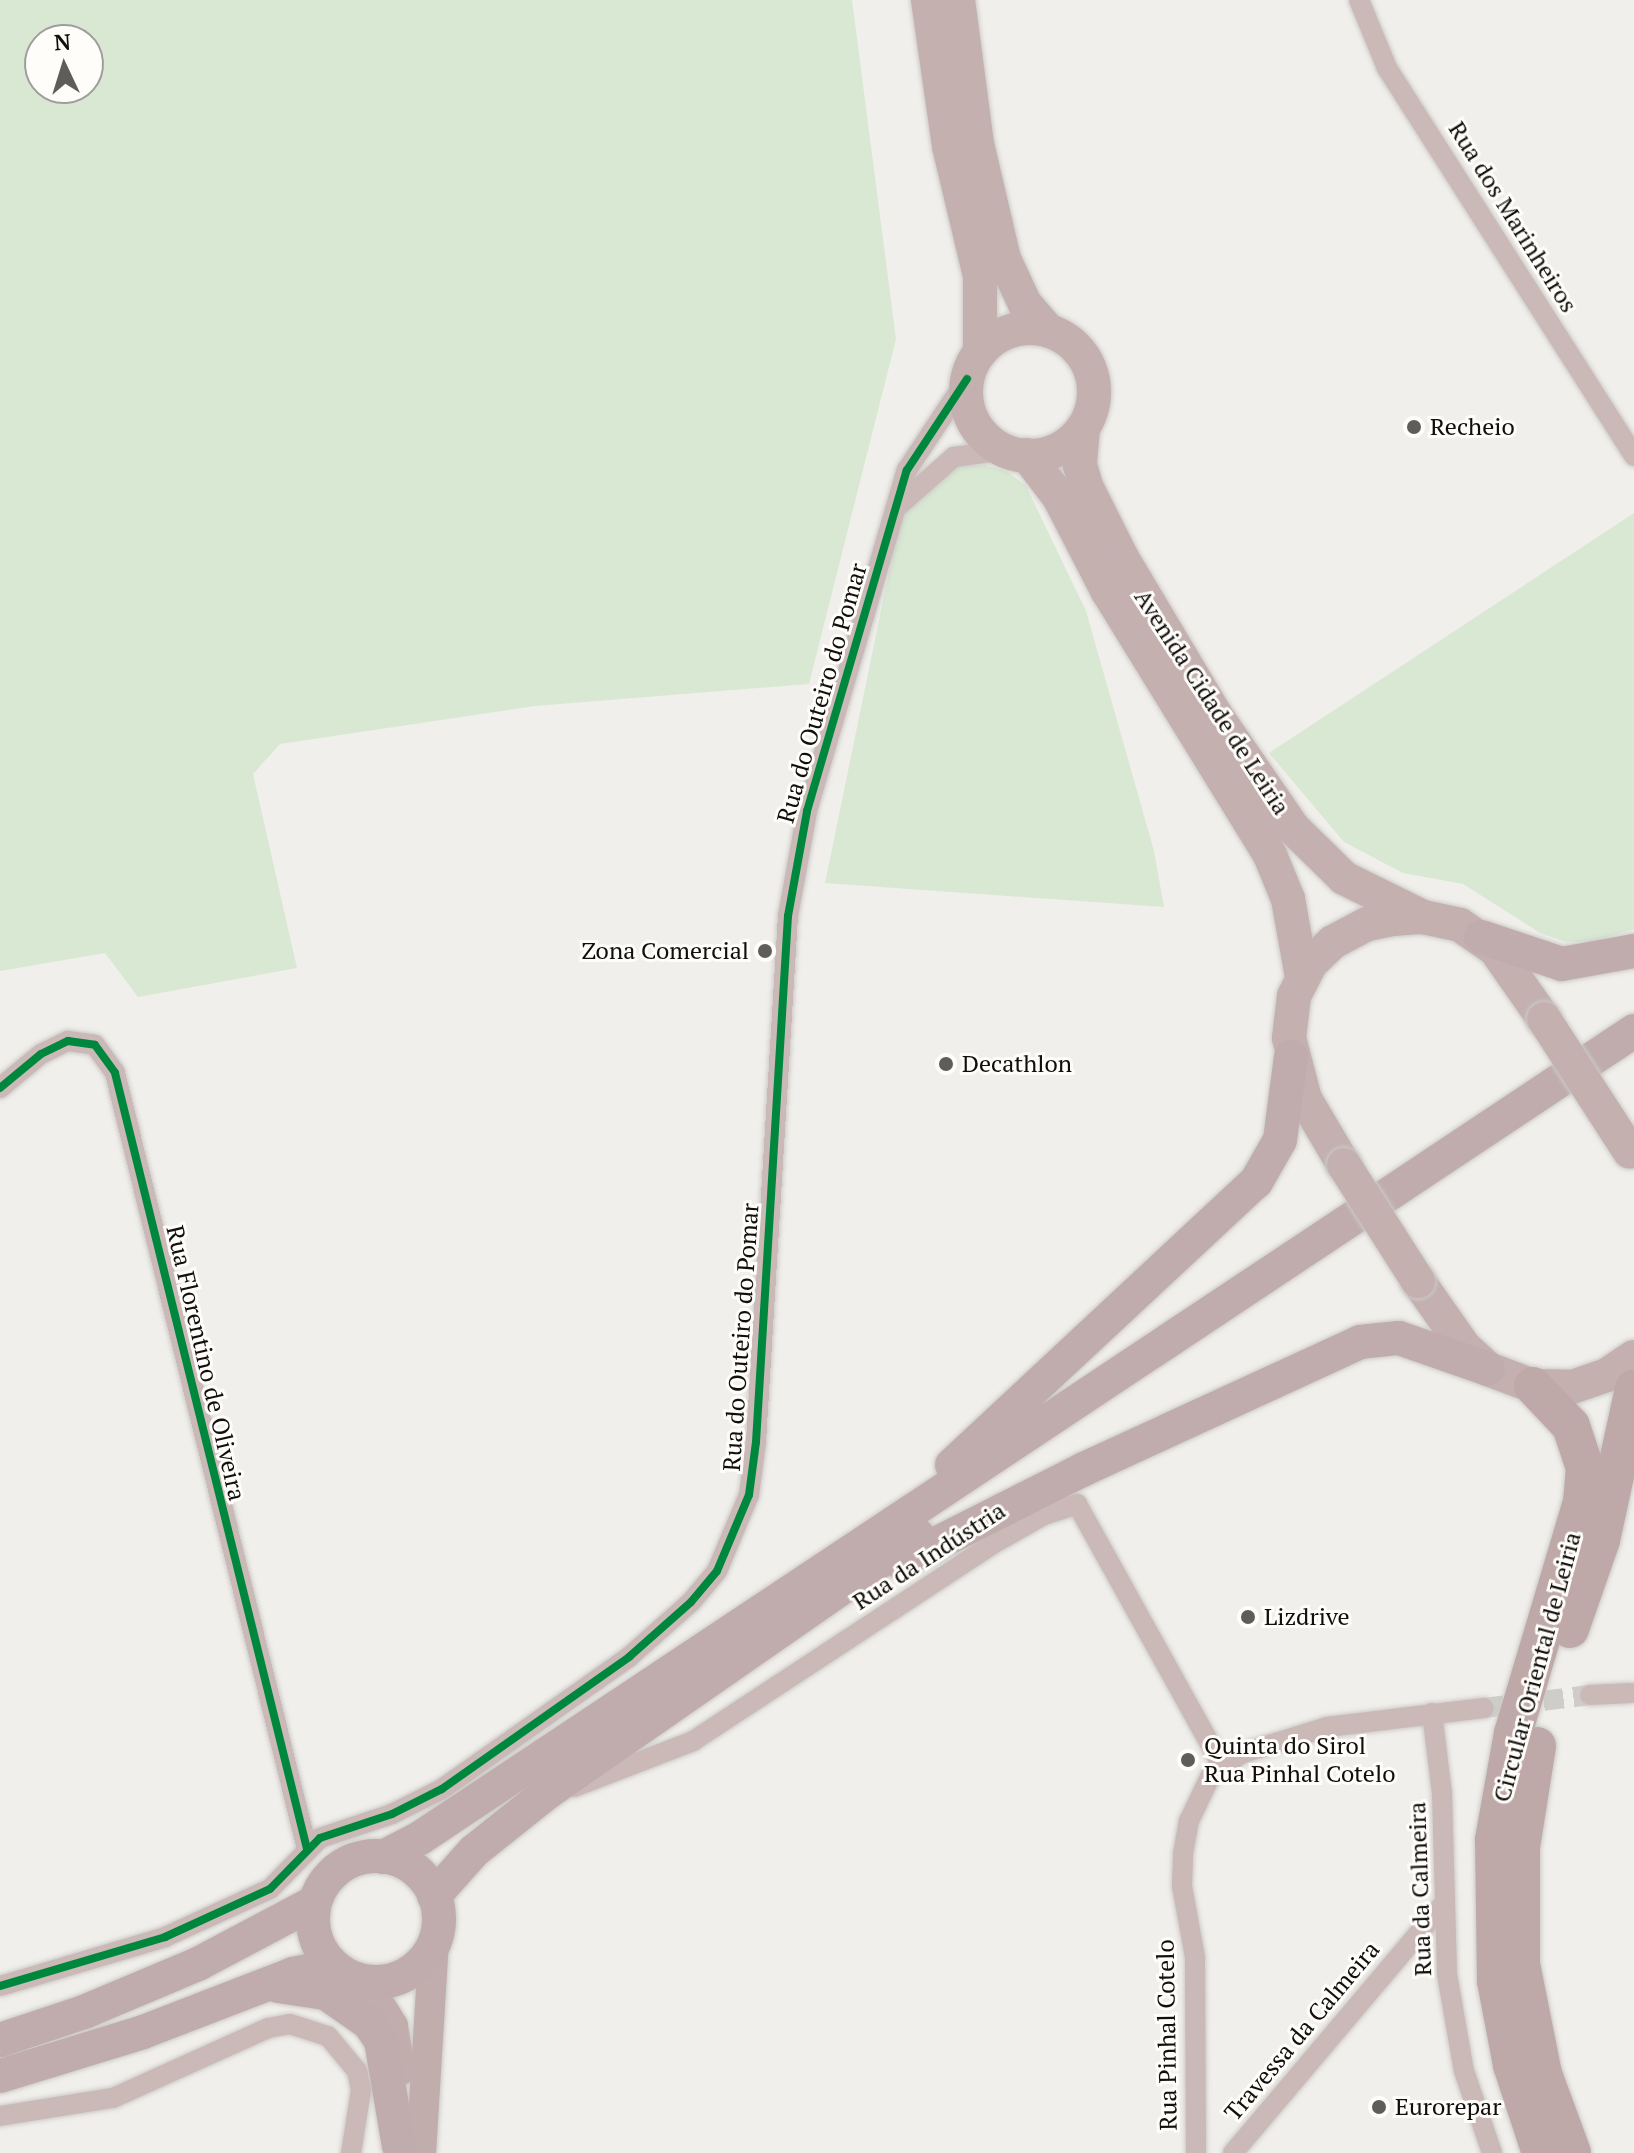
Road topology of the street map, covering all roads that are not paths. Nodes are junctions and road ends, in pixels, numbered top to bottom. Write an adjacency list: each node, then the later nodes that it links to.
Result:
1 (928, 0): 5 (main road)
2 (958, 0): 4 (main road)
3 (1359, 0): 8 (street, Rua dos Marinheiros)
4 (1048, 330): 5 (main road); 6 (main road)
5 (974, 366): 7 (main road); 9 (street, Rua do Outeiro do Pomar)
6 (1083, 428): 7 (main road); 10 (main road, Avenida Cidade de Leiria)
7 (1017, 453): 9 (street); 13 (main road, Avenida Cidade de Leiria)
8 (1634, 456)
9 (894, 510): 31 (street, Rua do Outeiro do Pomar)
10 (1423, 917): 11 (main road); 13 (main road)
11 (1481, 937): 12 (highway); 18 (main road, bridge)
12 (1634, 951)
13 (1302, 977): 16 (main road)
14 (1634, 1031): 24 (highway)
15 (1634, 1043): 23 (highway)
16 (1291, 1057): 20 (main road, bridge); 24 (highway)
17 (0, 1088): 31 (street, Rua Florentino de Oliveira)
18 (1632, 1155)
19 (1634, 1357): 21 (main road)
20 (1488, 1369): 21 (main road); 23 (highway)
21 (1533, 1386): 49 (highway, Circular Oriental de Leiria)
22 (1634, 1389): 50 (highway, Circular Oriental de Leiria)
23 (825, 1601): 30 (highway)
24 (722, 1638): 32 (highway)
25 (1590, 1695): 26 (street)
26 (1633, 1697)
27 (1484, 1708): 28 (street, Rua Pinhal Cotelo)
28 (1432, 1713): 29 (street, Rua Pinhal Cotelo); 35 (street, Rua da Calmeira)
29 (1222, 1766): 30 (street, Rua da Indústria); 46 (street, Rua Pinhal Cotelo)
30 (548, 1792): 33 (highway)
31 (307, 1849): 40 (street, Rua do Outeiro do Pomar)
32 (383, 1857): 33 (highway); 34 (highway)
33 (434, 1896): 36 (highway)
34 (315, 1902): 37 (highway); 41 (highway)
35 (1442, 1906): 47 (street, Travessa da Calmeira); 48 (street, Rua da Calmeira)
36 (434, 1943): 38 (highway); 44 (main road)
37 (333, 1966): 38 (highway); 39 (highway)
38 (365, 1981): 44 (main road)
39 (261, 1985): 42 (highway); 44 (highway)
40 (0, 1986)
41 (0, 2040)
42 (0, 2076)
43 (0, 2116): 45 (street)
44 (406, 2151)
45 (351, 2153)
46 (1196, 2153)
47 (1233, 2153)
48 (1492, 2153)
49 (1541, 2153)
50 (1572, 2153)

